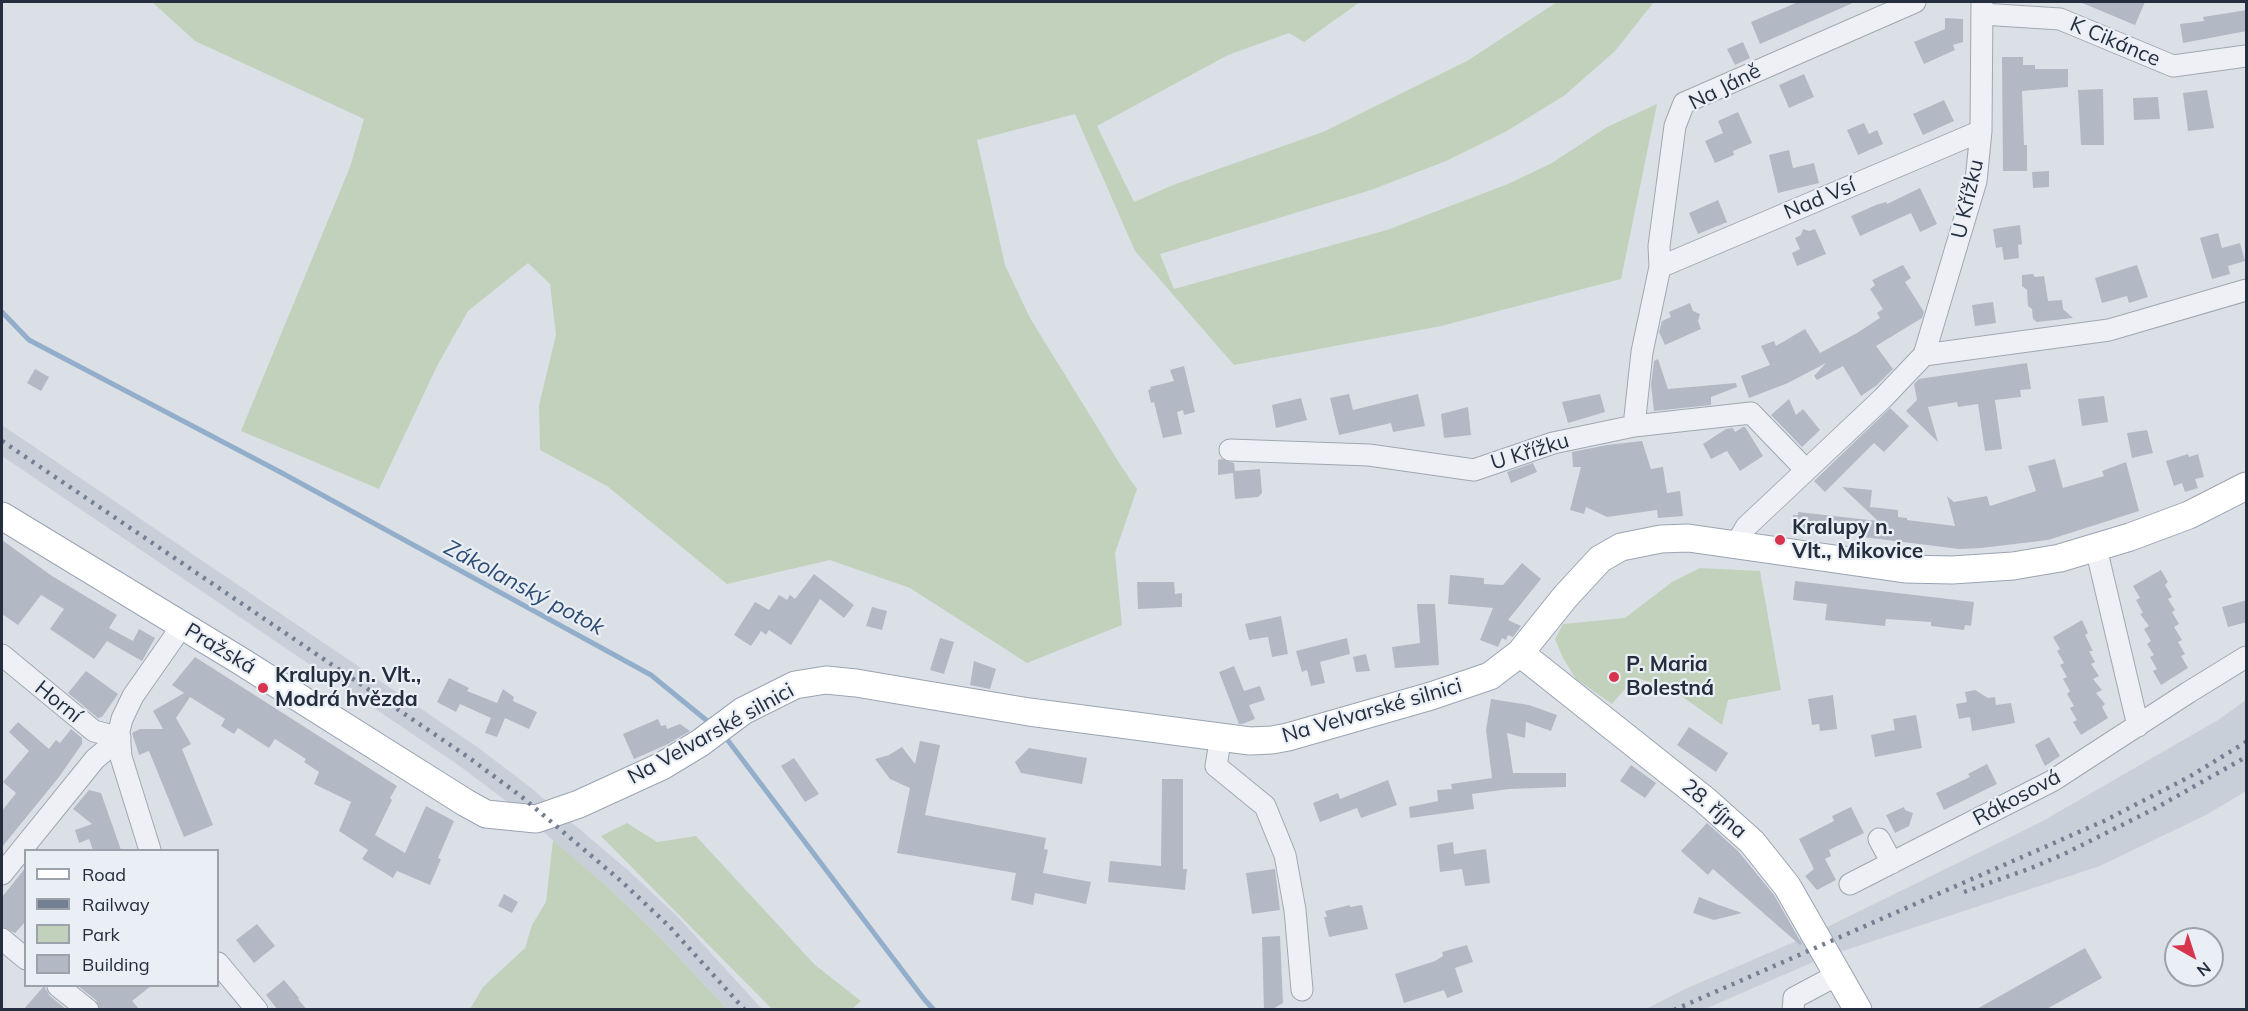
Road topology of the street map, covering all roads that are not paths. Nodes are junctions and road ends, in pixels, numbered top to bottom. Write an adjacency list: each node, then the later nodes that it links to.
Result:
1 (1915, 2): 5 (street, Na Jáně)
2 (1982, 8): 3 (street, K Cikánce); 4 (street, U Křížku)
3 (2247, 56)
4 (1981, 131): 5 (street, Nad Vsí); 7 (street, U Křížku)
5 (1660, 267): 8 (street, Na Jáně)
6 (2247, 290): 7 (street)
7 (1924, 355): 10 (street, U Křížku)
8 (1634, 426): 9 (street, U Křížku); 10 (street, U Křížku)
9 (1230, 450)
10 (1806, 470): 13 (street, U Křížku)
11 (2247, 486): 14 (main road, Na Velvarské silnici)
12 (2, 516): 15 (main road, Pražská)
13 (1736, 544): 14 (main road, Na Velvarské silnici); 16 (main road, Na Velvarské silnici)
14 (2096, 548): 19 (street)
15 (182, 626): 21 (street); 22 (main road, Pražská)
16 (1520, 653): 20 (main road, Na Velvarské silnici); 31 (main road, 28. října)
17 (2, 655): 21 (street, Horní)
18 (2247, 657): 19 (street, Rákosová)
19 (2138, 726): 25 (street, Rákosová)
20 (1221, 736): 22 (main road, Na Velvarské silnici); 33 (street)
21 (120, 738): 24 (street); 26 (street)
22 (466, 803)
23 (1879, 839): 25 (street)
24 (150, 849)
25 (1892, 863): 27 (street, Rákosová)
26 (2, 874)
27 (1850, 884)
28 (2, 939): 29 (street)
29 (24, 957)
30 (219, 964): 35 (street)
31 (1839, 974): 36 (street); 37 (main road, 28. října)
32 (59, 987): 34 (street)
33 (1302, 990)
34 (88, 1010)
35 (257, 1010)
36 (1793, 1010)
37 (1858, 1010)

